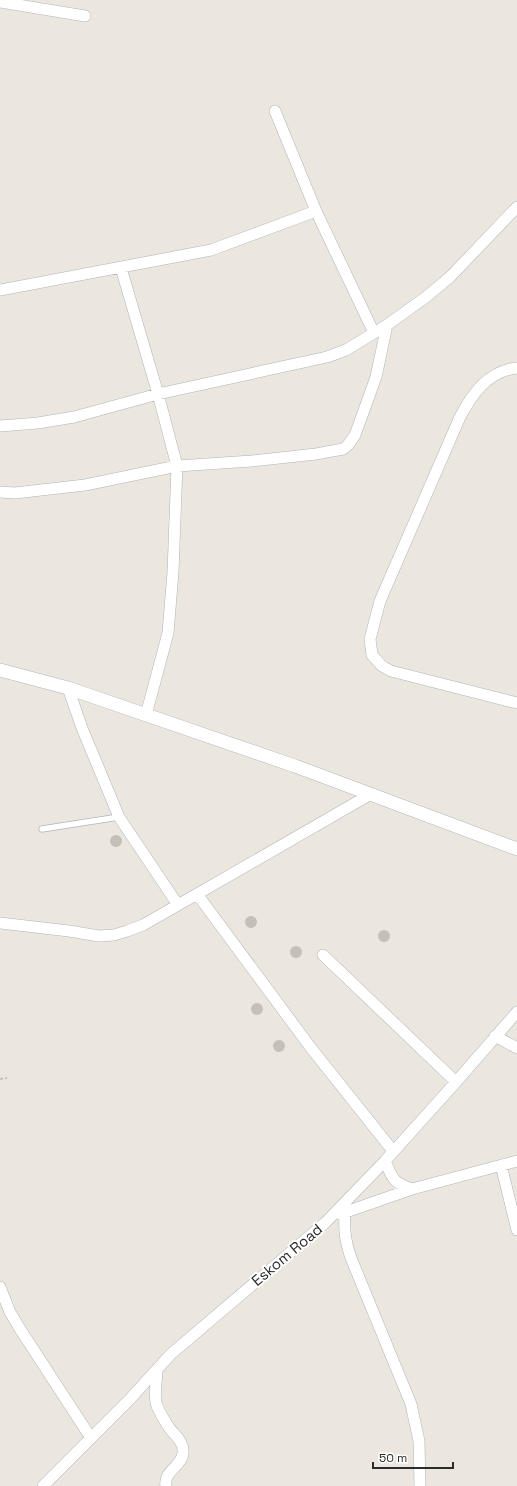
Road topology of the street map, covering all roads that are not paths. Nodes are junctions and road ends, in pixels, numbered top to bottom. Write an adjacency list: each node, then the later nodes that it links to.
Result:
1 (0, 2): 2 (street)
2 (85, 16)
3 (275, 111): 5 (street)
4 (517, 207): 8 (street)
5 (316, 211): 6 (street); 9 (street)
6 (121, 268): 7 (street); 11 (street)
7 (0, 290)
8 (387, 326): 9 (street); 13 (street)
9 (374, 334): 11 (street)
10 (517, 368): 17 (street)
11 (158, 394): 12 (street); 13 (street)
12 (0, 426)
13 (177, 466): 14 (street); 18 (street)
14 (0, 492)
15 (0, 670): 16 (street)
16 (68, 688): 18 (street); 20 (street)
17 (517, 703)
18 (146, 715): 19 (street)
19 (371, 794): 22 (street); 23 (street)
20 (118, 817): 21 (lane); 24 (street)
21 (42, 829)
22 (517, 849)
23 (197, 894): 24 (street); 31 (street)
24 (178, 905): 25 (street)
25 (0, 923)
26 (323, 955): 30 (street)
27 (517, 1012): 28 (street, Eskom Road)
28 (495, 1036): 29 (street); 30 (street, Eskom Road)
29 (517, 1048)
30 (456, 1082): 31 (street, Eskom Road)
31 (393, 1152): 32 (street, Eskom Road)
32 (386, 1161): 35 (street); 37 (street, Eskom Road)
33 (517, 1161): 34 (street)
34 (501, 1165): 35 (street); 38 (street)
35 (412, 1189): 36 (street)
36 (346, 1212): 37 (street); 44 (street)
37 (330, 1217): 40 (street, Eskom Road)
38 (517, 1230)
39 (0, 1287): 41 (street)
40 (157, 1369): 41 (street, Eskom Road); 43 (street)
41 (91, 1438): 42 (street, Eskom Road)
42 (43, 1486)
43 (166, 1486)
44 (420, 1486)

